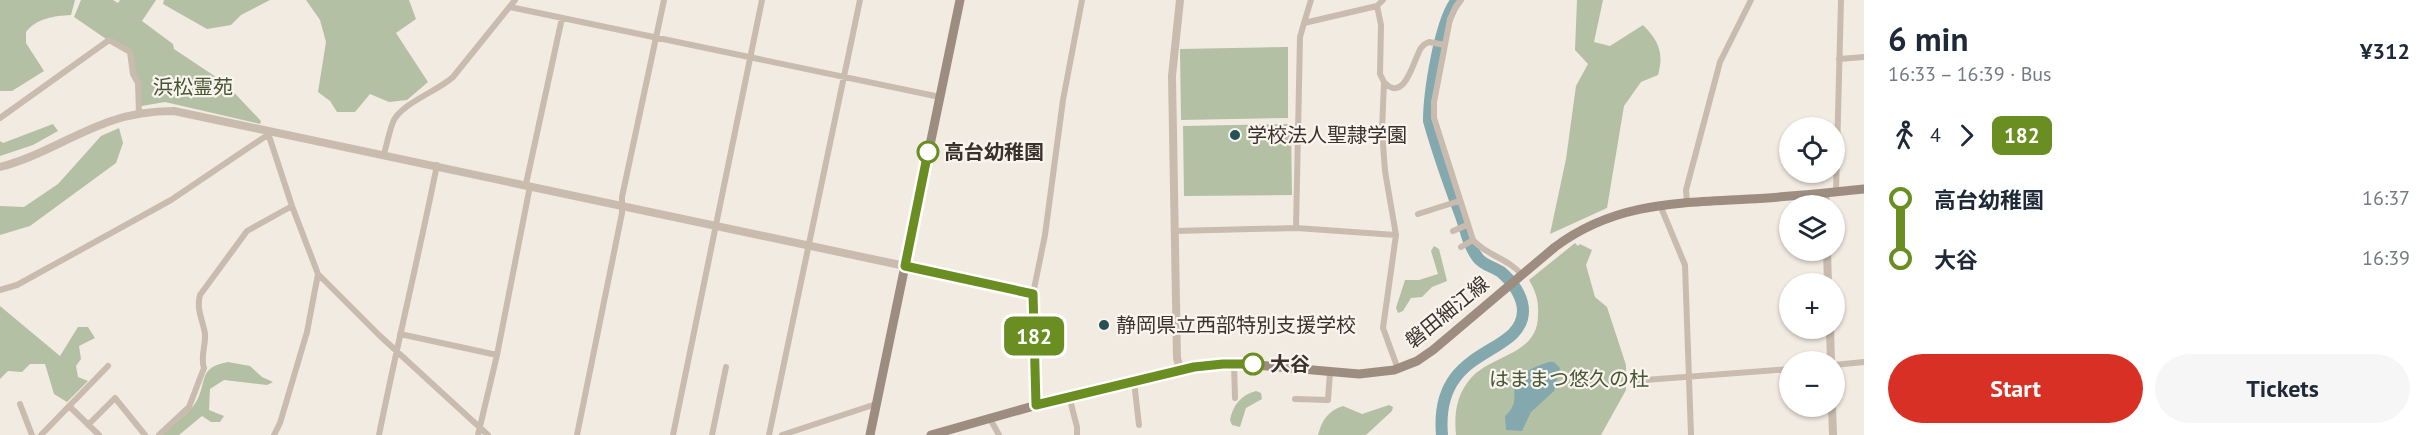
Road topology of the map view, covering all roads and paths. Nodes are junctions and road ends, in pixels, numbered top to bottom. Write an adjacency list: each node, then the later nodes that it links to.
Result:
1 (515, 0): 14 (street)
2 (664, 0): 17 (street)
3 (762, 0): 19 (street)
4 (860, 0): 22 (street)
5 (960, 0): 24 (main road)
6 (1082, 0): 54 (street)
7 (1180, 0): 44 (street)
8 (1311, 0): 16 (street)
9 (1383, 0): 13 (street)
10 (1461, 0): 18 (street)
11 (1751, 0): 36 (street)
12 (1841, 0): 21 (street)
13 (1377, 6): 16 (street); 23 (street)
14 (510, 7): 15 (street); 28 (street)
15 (562, 18): 17 (street); 31 (street)
16 (1304, 23): 43 (street)
17 (655, 38): 19 (street); 37 (street)
18 (1444, 44): 23 (street); 35 (street)
19 (750, 57): 22 (street); 41 (street)
20 (1864, 57): 21 (street)
21 (1839, 59): 33 (street)
22 (844, 78): 24 (street); 48 (street)
23 (1384, 82): 46 (street)
24 (940, 97): 50 (main road)
25 (139, 114): 26 (street); 27 (street); 30 (street)
26 (0, 118)
27 (267, 129): 28 (street); 39 (street); 53 (street)
28 (384, 154): 29 (street)
29 (438, 165): 31 (street); 55 (street)
30 (0, 166)
31 (528, 185): 37 (street); 57 (street)
32 (1864, 189): 33 (main road, 磐田細江線)
33 (1836, 192): 34 (main road, 磐田細江線)
34 (1825, 193): 36 (main road, 磐田細江線)
35 (1459, 201): 40 (street); 42 (street)
36 (1687, 203): 38 (main road, 磐田細江線)
37 (622, 205): 41 (street); 91 (street)
38 (1660, 205): 52 (main road, 磐田細江線); 67 (street)
39 (292, 206): 51 (street); 87 (street)
40 (1418, 214)
41 (717, 225): 48 (street); 92 (street)
42 (1467, 225): 45 (street); 47 (street)
43 (1296, 228): 44 (street); 46 (street)
44 (1174, 231): 64 (street)
45 (1453, 231)
46 (1396, 235): 63 (street)
47 (1473, 240): 49 (street); 52 (street)
48 (809, 245): 50 (street); 94 (street)
49 (1461, 247)
50 (905, 266): 54 (street); 74 (main road)
51 (318, 274): 56 (street); 88 (street)
52 (1520, 277): 63 (main road, 磐田細江線)
53 (0, 290)
54 (1033, 294): 75 (street)
55 (400, 334): 56 (street); 57 (street)
56 (396, 350): 81 (street); 89 (street)
57 (497, 355): 81 (street)
58 (1864, 362): 60 (street)
59 (1234, 364): 64 (main road, 磐田細江線); 66 (main road, 磐田細江線); 71 (street)
60 (1845, 364)
61 (108, 366): 76 (street)
62 (726, 367): 93 (street)
63 (1398, 369): 66 (main road, 磐田細江線)
64 (1180, 370): 68 (main road, 磐田細江線)
65 (1779, 370): 67 (street)
66 (1330, 372): 72 (street)
67 (1689, 376): 69 (street); 100 (street)
68 (1134, 381): 70 (main road, 磐田細江線); 80 (street)
69 (1632, 381)
70 (1069, 396): 75 (main road, 磐田細江線); 99 (street)
71 (1235, 398)
72 (1295, 399)
73 (20, 404): 83 (street)
74 (876, 404): 95 (street); 96 (main road)
75 (1036, 405): 77 (main road, 磐田細江線)
76 (69, 406): 79 (street); 84 (street)
77 (989, 417): 82 (main road, 磐田細江線); 98 (street)
78 (1832, 417): 101 (street)
79 (88, 425): 85 (street); 86 (street)
80 (1139, 425)
81 (479, 431): 90 (street)
82 (953, 432): 97 (main road, 磐田細江線)
83 (32, 435)
84 (41, 435)
85 (99, 435)
86 (145, 435)
87 (159, 435)
88 (274, 435)
89 (379, 435)
90 (488, 435)
91 (577, 435)
92 (673, 435)
93 (712, 435)
94 (769, 435)
95 (782, 435)
96 (870, 435)
97 (931, 435)
98 (999, 435)
99 (1077, 435)
100 (1691, 435)
101 (1833, 435)

